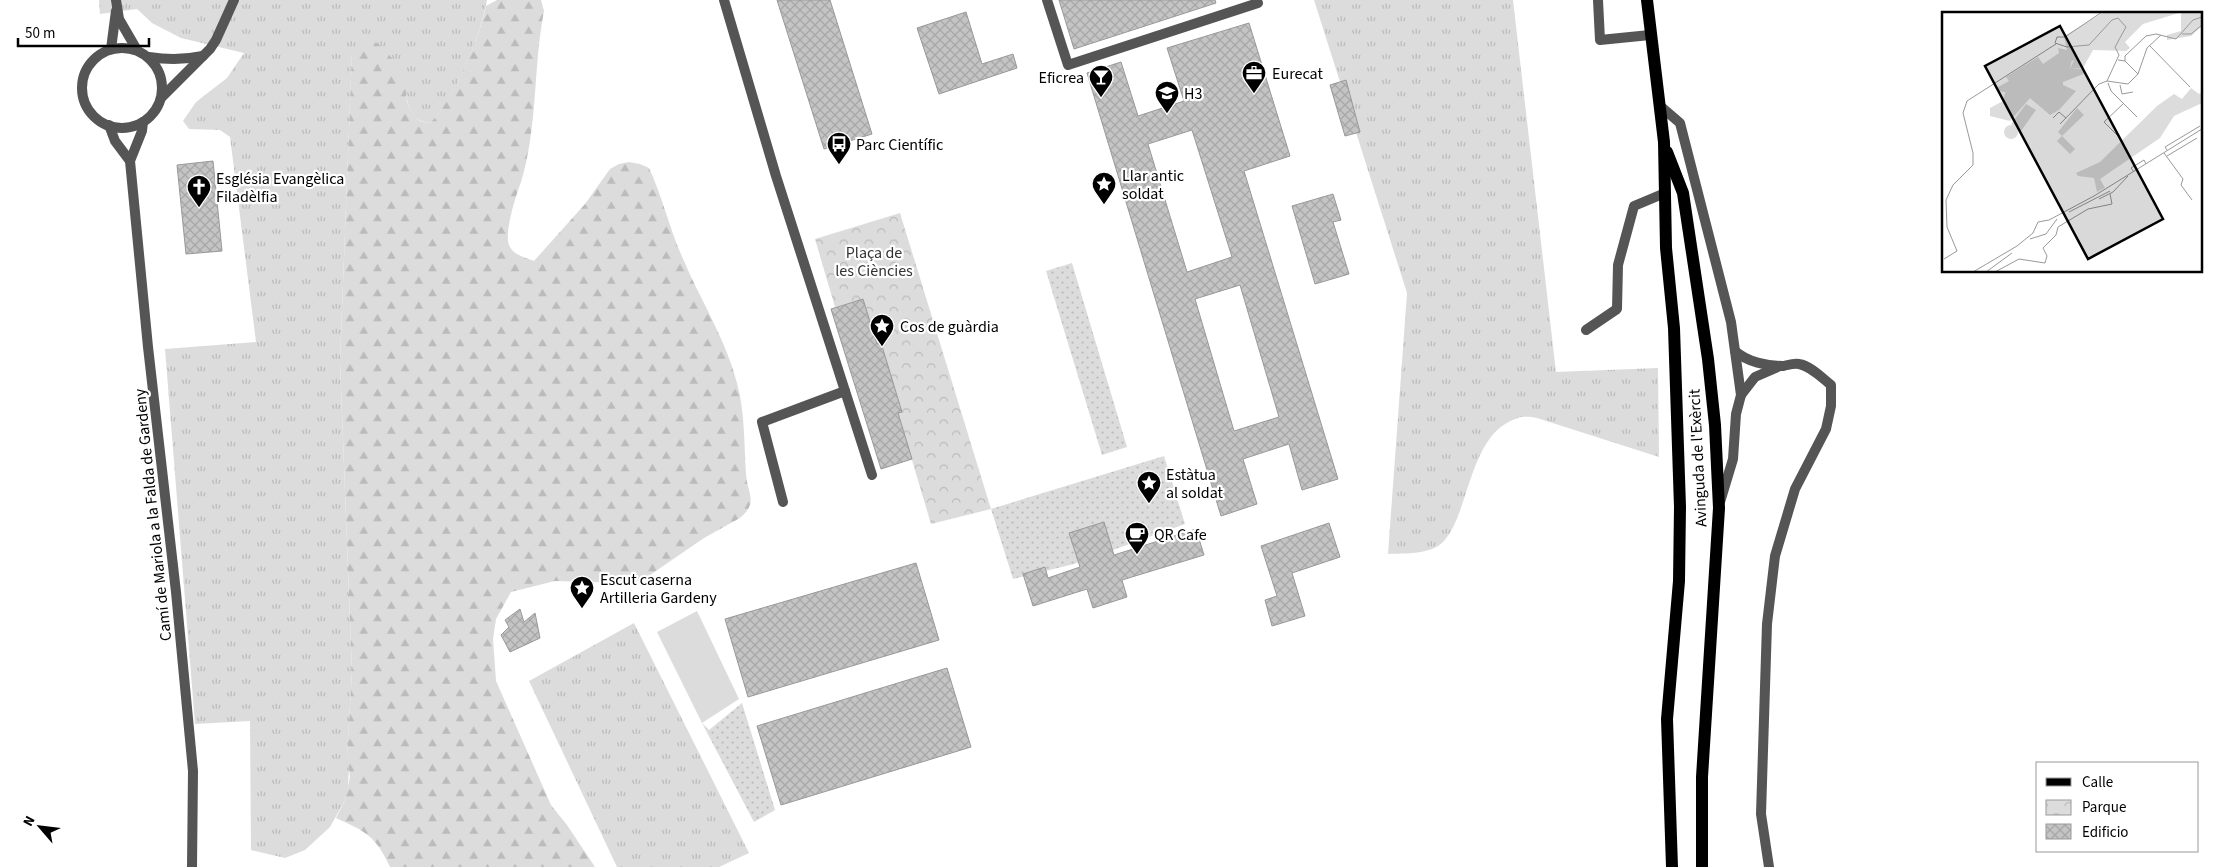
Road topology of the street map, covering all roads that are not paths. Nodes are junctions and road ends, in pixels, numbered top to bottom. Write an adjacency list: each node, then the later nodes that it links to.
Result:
1 (234, 0): 11 (street)
2 (724, 0): 23 (street)
3 (1048, 0): 7 (street)
4 (1598, 0): 8 (street)
5 (1647, 0): 8 (main road, Avinguda de l'Exèrcit)
6 (116, 3): 9 (street); 10 (street)
7 (1258, 3)
8 (1650, 35): 14 (main road, Avinguda de l'Exèrcit)
9 (110, 49): 10 (street); 16 (street)
10 (137, 50): 12 (street)
11 (204, 56): 12 (street); 13 (street)
12 (149, 57): 13 (street)
13 (162, 97): 15 (street)
14 (1659, 105): 17 (main road, Avinguda de l'Exèrcit); 21 (street)
15 (143, 122): 16 (street); 18 (street, Camí de Mariola a la Falda de Gardeny)
16 (109, 125): 18 (street)
17 (1664, 142): 19 (main road, Avinguda de l'Exèrcit); 27 (main road, Avinguda de l'Exèrcit)
18 (130, 161): 28 (street, Camí de Mariola a la Falda de Gardeny)
19 (1665, 193): 20 (street); 29 (main road, Avinguda de l'Exèrcit)
20 (1586, 330)
21 (1735, 352): 22 (street); 24 (street)
22 (1781, 366): 24 (street); 31 (street)
23 (845, 391): 25 (street); 26 (street)
24 (1740, 395): 27 (street)
25 (872, 475)
26 (783, 502)
27 (1719, 508): 30 (main road, Avinguda de l'Exèrcit)
28 (192, 867)
29 (1672, 867)
30 (1702, 867)
31 (1769, 867)

